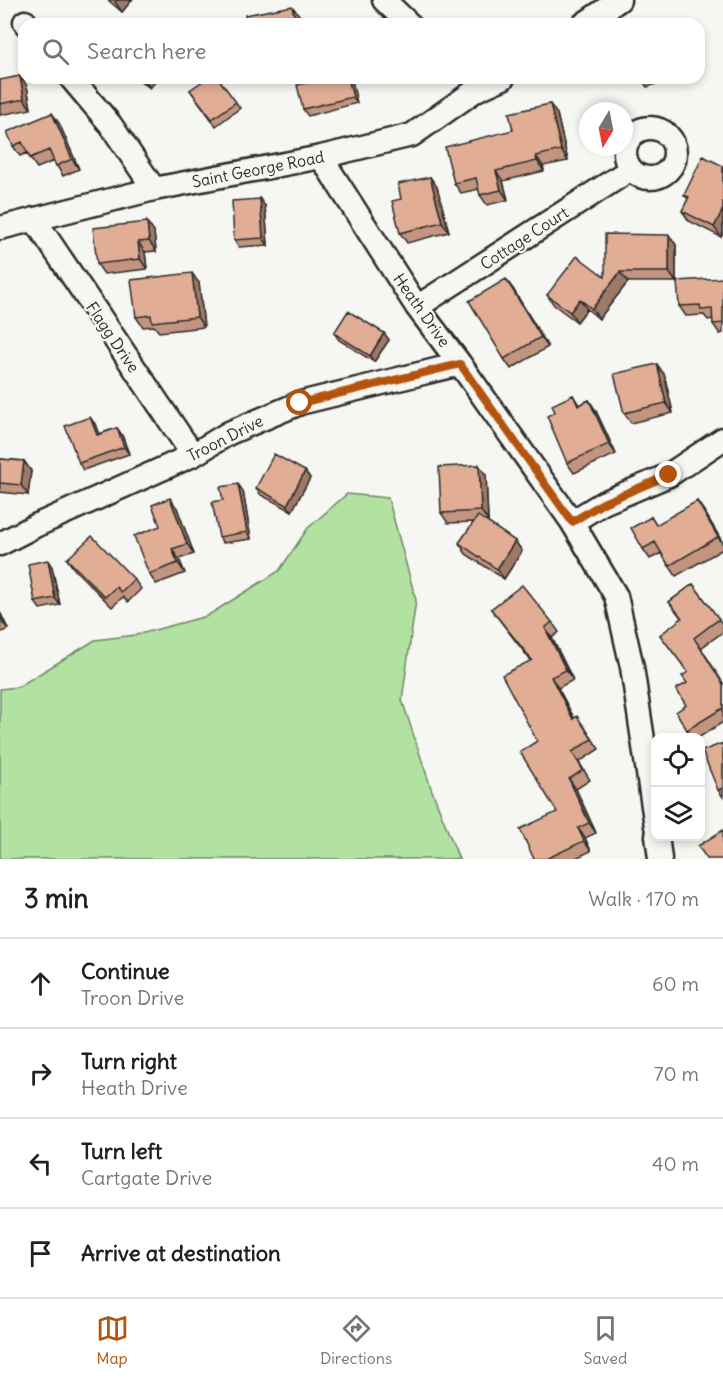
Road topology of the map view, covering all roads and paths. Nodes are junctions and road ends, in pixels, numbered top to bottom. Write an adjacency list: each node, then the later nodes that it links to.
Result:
1 (384, 0): 3 (street)
2 (619, 0): 4 (street)
3 (402, 18)
4 (593, 18)
5 (76, 84): 9 (street)
6 (470, 84): 7 (street, Saint George Road)
7 (321, 158): 9 (street, Saint George Road); 12 (street, Heath Drive)
8 (631, 169): 12 (street, Cottage Court)
9 (154, 189): 10 (street, Saint George Road)
10 (34, 219): 11 (street, Saint George Road); 15 (street, Flagg Drive)
11 (0, 228)
12 (417, 307): 13 (street, Heath Drive)
13 (460, 364): 15 (street, Troon Drive); 16 (street, Heath Drive)
14 (723, 439): 16 (street)
15 (193, 455): 17 (street, Troon Drive)
16 (572, 522): 18 (street, Heath Drive)
17 (0, 544)
18 (651, 793)
19 (658, 841): 20 (street)
20 (660, 859)

